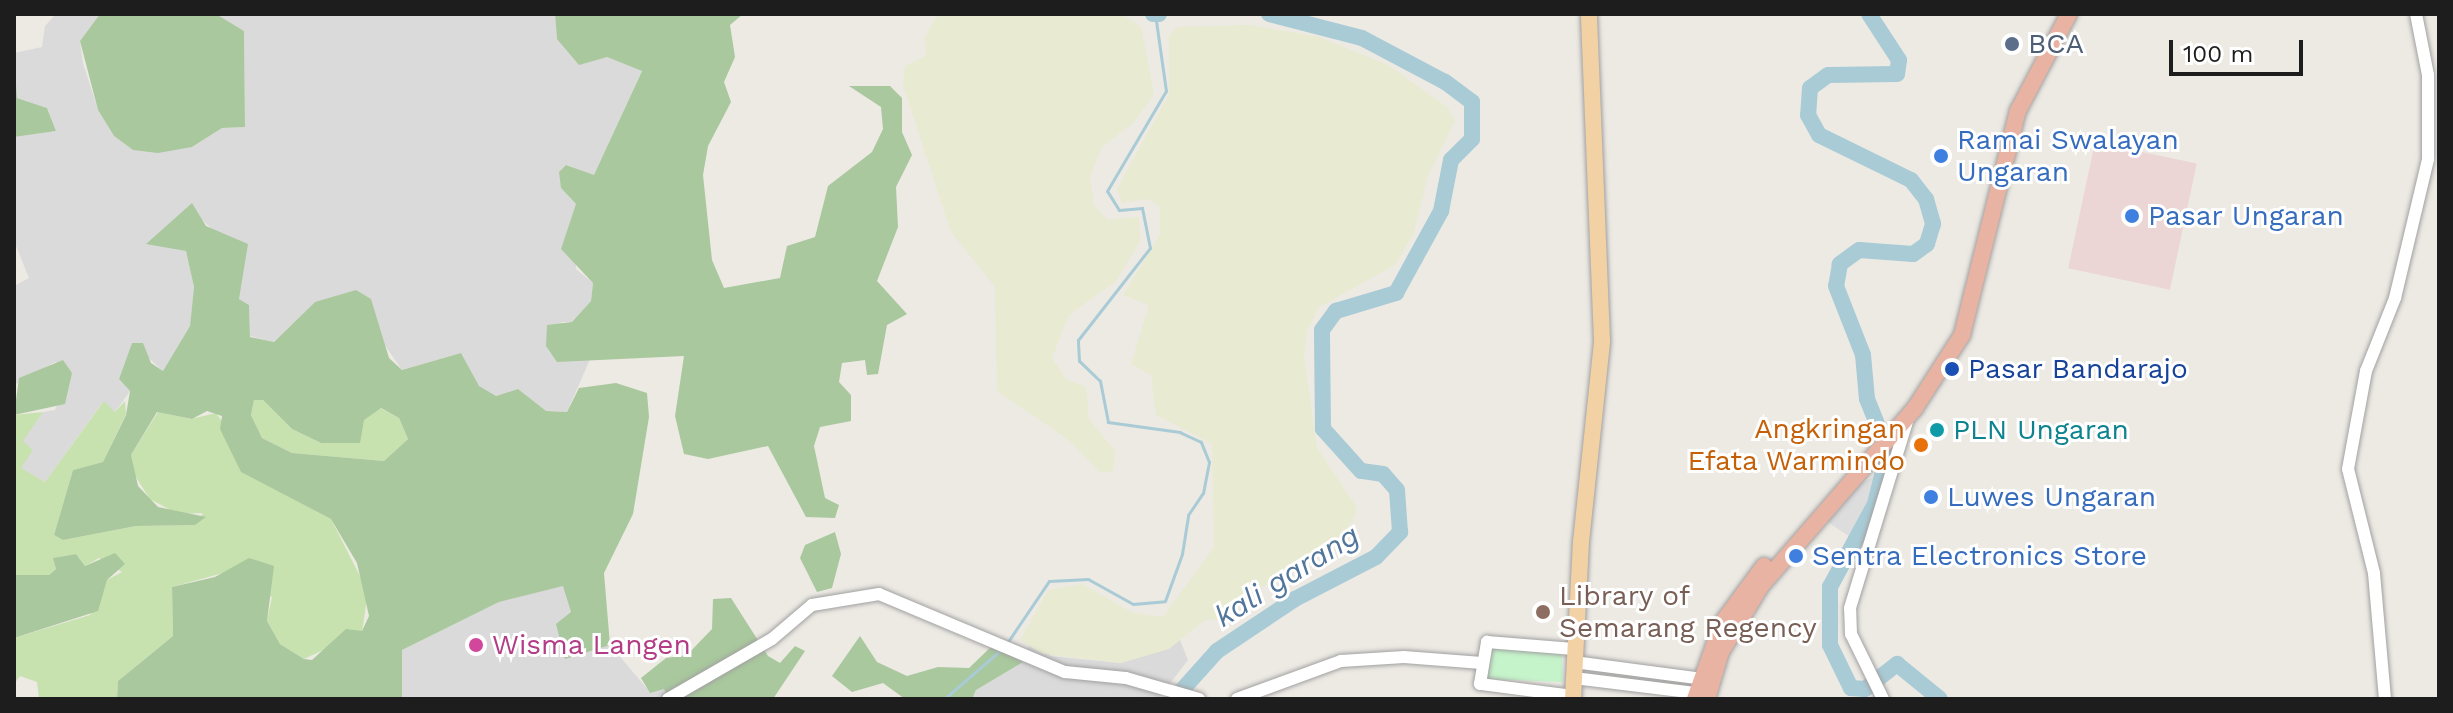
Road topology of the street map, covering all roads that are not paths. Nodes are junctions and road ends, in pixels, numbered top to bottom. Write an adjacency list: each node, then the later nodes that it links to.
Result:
1 (1589, 14): 8 (main road)
2 (2055, 14): 6 (highway)
3 (2069, 14): 5 (highway)
4 (2416, 14): 17 (street)
5 (1909, 415): 6 (highway); 16 (street)
6 (1865, 456): 11 (highway)
7 (1482, 663): 8 (street); 13 (street); 15 (street)
8 (1574, 663): 9 (street); 10 (street); 13 (main road)
9 (1641, 670): 10 (street); 11 (street)
10 (1639, 686): 11 (street)
11 (1703, 691)
12 (1194, 698): 14 (street)
13 (1573, 698)
14 (668, 699)
15 (1237, 699)
16 (1883, 699)
17 (2385, 699)

